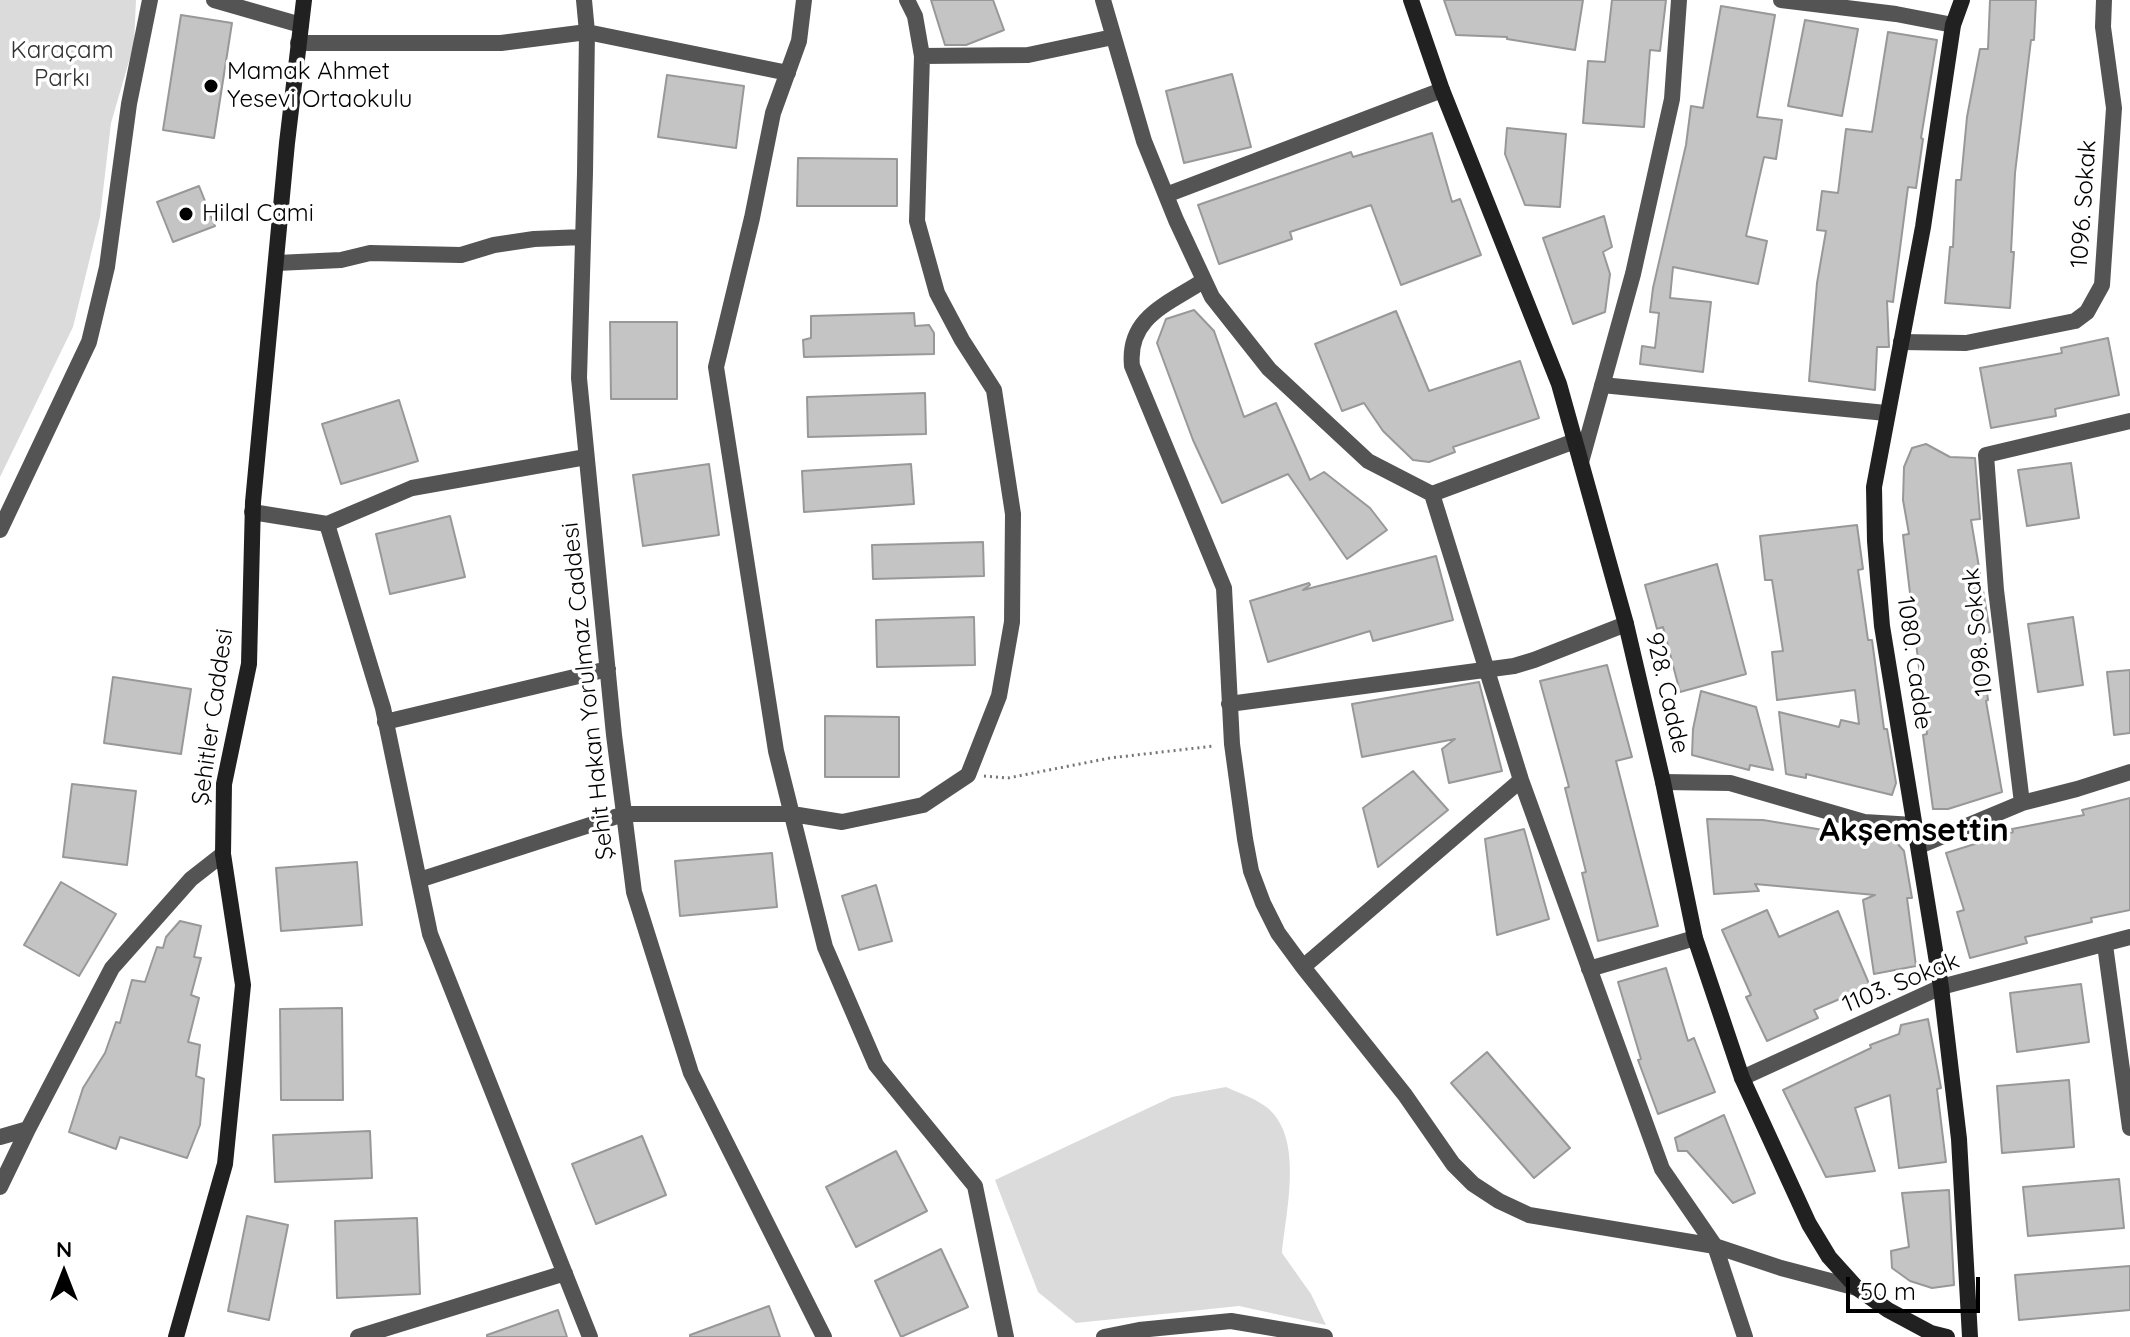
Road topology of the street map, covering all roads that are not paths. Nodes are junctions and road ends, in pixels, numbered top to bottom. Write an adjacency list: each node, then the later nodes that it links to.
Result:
1 (150, 0): 35 (street)
2 (214, 0): 13 (street)
3 (304, 0): 13 (street, Şehitler Caddesi)
4 (584, 0): 15 (street, Şehit Hakan Yorulmaz Caddesi)
5 (804, 0): 19 (street)
6 (907, 0): 18 (street)
7 (1103, 0): 16 (street)
8 (1411, 0): 20 (street, 928. Cadde)
9 (1679, 0): 26 (street)
10 (1781, 0): 14 (street)
11 (1962, 0): 14 (street, 1080. Cadde)
12 (2104, 0): 25 (street, 1096. Sokak)
13 (301, 25): 17 (street, Şehitler Caddesi)
14 (1953, 25): 25 (street, 1080. Cadde)
15 (587, 32): 17 (street); 19 (street); 22 (street, Şehit Hakan Yorulmaz Caddesi)
16 (1113, 37): 18 (street); 21 (street)
17 (298, 43): 23 (street, Şehitler Caddesi)
18 (922, 56): 46 (street)
19 (788, 73): 46 (street)
20 (1442, 90): 21 (street); 29 (street, 928. Cadde)
21 (1166, 195): 24 (street)
22 (583, 237): 23 (street); 30 (street, Şehit Hakan Yorulmaz Caddesi)
23 (277, 263): 33 (street, Şehitler Caddesi)
24 (1203, 281): 32 (street); 39 (street)
25 (1901, 342): 27 (street, 1080. Cadde)
26 (1602, 385): 27 (street); 31 (street)
27 (1886, 413): 47 (street, 1080. Cadde)
28 (2130, 421): 44 (street, 1098. Sokak)
29 (1575, 441): 31 (street, 928. Cadde); 32 (street)
30 (586, 457): 34 (street); 38 (street, Şehit Hakan Yorulmaz Caddesi)
31 (1581, 462): 36 (street, 928. Cadde)
32 (1432, 494): 37 (street)
33 (252, 512): 34 (street); 49 (street, Şehitler Caddesi)
34 (327, 524): 40 (street)
35 (0, 530)
36 (1626, 624): 37 (street); 43 (street, 928. Cadde)
37 (1486, 668): 39 (street); 42 (street)
38 (608, 669): 40 (street); 45 (street, Şehit Hakan Yorulmaz Caddesi)
39 (1229, 704): 54 (street)
40 (385, 722): 50 (street)
41 (2130, 772): 44 (street)
42 (1521, 780): 54 (street); 55 (street)
43 (1663, 782): 47 (street); 52 (street, 928. Cadde)
44 (2022, 803): 48 (street)
45 (624, 814): 46 (street); 50 (street); 68 (street, Şehit Hakan Yorulmaz Caddesi)
46 (792, 814): 69 (street)
47 (1914, 825): 48 (street, 1080. Cadde)
48 (1919, 846): 56 (street, 1080. Cadde)
49 (223, 854): 59 (street); 65 (street, Şehitler Caddesi)
50 (419, 880): 63 (street)
51 (2130, 937): 53 (street, 1103. Sokak)
52 (1695, 938): 55 (street); 57 (street, 928. Cadde)
53 (2105, 945): 56 (street, 1103. Sokak); 58 (street)
54 (1303, 967): 62 (street)
55 (1589, 969): 62 (street)
56 (1941, 987): 57 (street, 1103. Sokak); 74 (street, 1080. Cadde)
57 (1742, 1078): 64 (street, 928. Cadde)
58 (2130, 1128)
59 (28, 1129): 60 (street); 61 (street)
60 (0, 1137)
61 (0, 1187)
62 (1715, 1246): 64 (street); 72 (street)
63 (565, 1273): 66 (street); 67 (street)
64 (1857, 1288): 73 (street, 928. Cadde)
65 (176, 1337)
66 (358, 1337)
67 (590, 1337)
68 (824, 1337)
69 (1006, 1337)
70 (1104, 1337): 71 (street)
71 (1325, 1337)
72 (1745, 1337)
73 (1947, 1337)
74 (1970, 1337)

